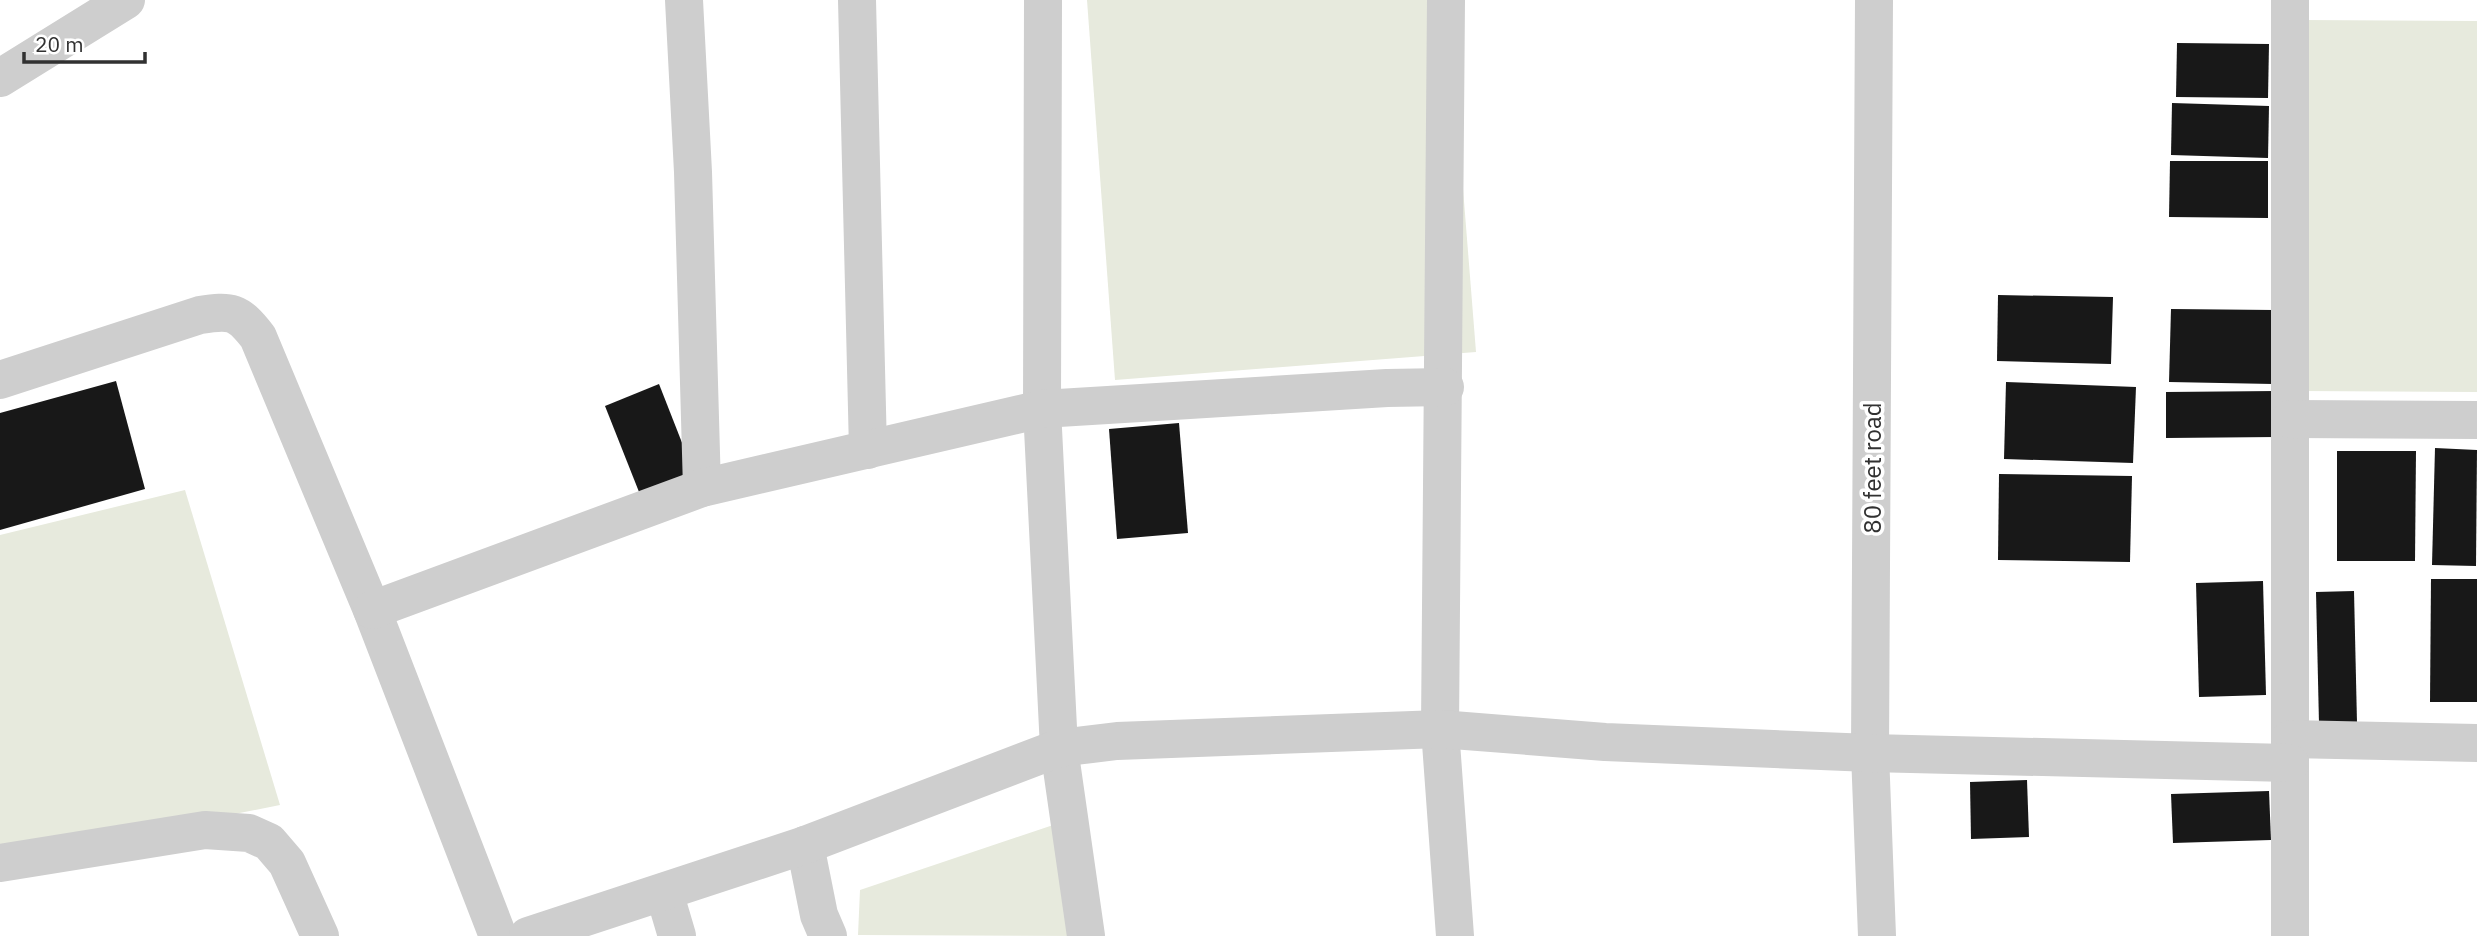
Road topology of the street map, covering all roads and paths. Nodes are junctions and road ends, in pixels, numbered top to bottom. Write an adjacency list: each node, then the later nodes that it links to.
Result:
1 (126, 0): 8 (street)
2 (684, 0): 15 (street)
3 (857, 0): 14 (street)
4 (1043, 0): 11 (street)
5 (1446, 0): 10 (street)
6 (1874, 0): 21 (street, 80 feet road)
7 (2290, 0): 12 (street)
8 (0, 78)
9 (0, 380): 16 (street)
10 (1445, 387): 11 (street); 17 (street)
11 (1042, 409): 14 (street); 19 (street)
12 (2290, 419): 13 (street); 20 (street)
13 (2477, 420)
14 (868, 450): 15 (street)
15 (702, 488): 16 (street)
16 (372, 610): 26 (street)
17 (1440, 729): 19 (street); 21 (street); 31 (street)
18 (2477, 743): 20 (street)
19 (1059, 748): 22 (street); 30 (street)
20 (2290, 751): 21 (street); 33 (street)
21 (1870, 753): 32 (street, 80 feet road)
22 (805, 845): 24 (street); 29 (street)
23 (0, 863): 25 (street)
24 (664, 892): 27 (street); 28 (street)
25 (320, 936)
26 (498, 936)
27 (528, 936)
28 (677, 936)
29 (828, 936)
30 (1086, 936)
31 (1455, 936)
32 (1877, 936)
33 (2290, 936)

